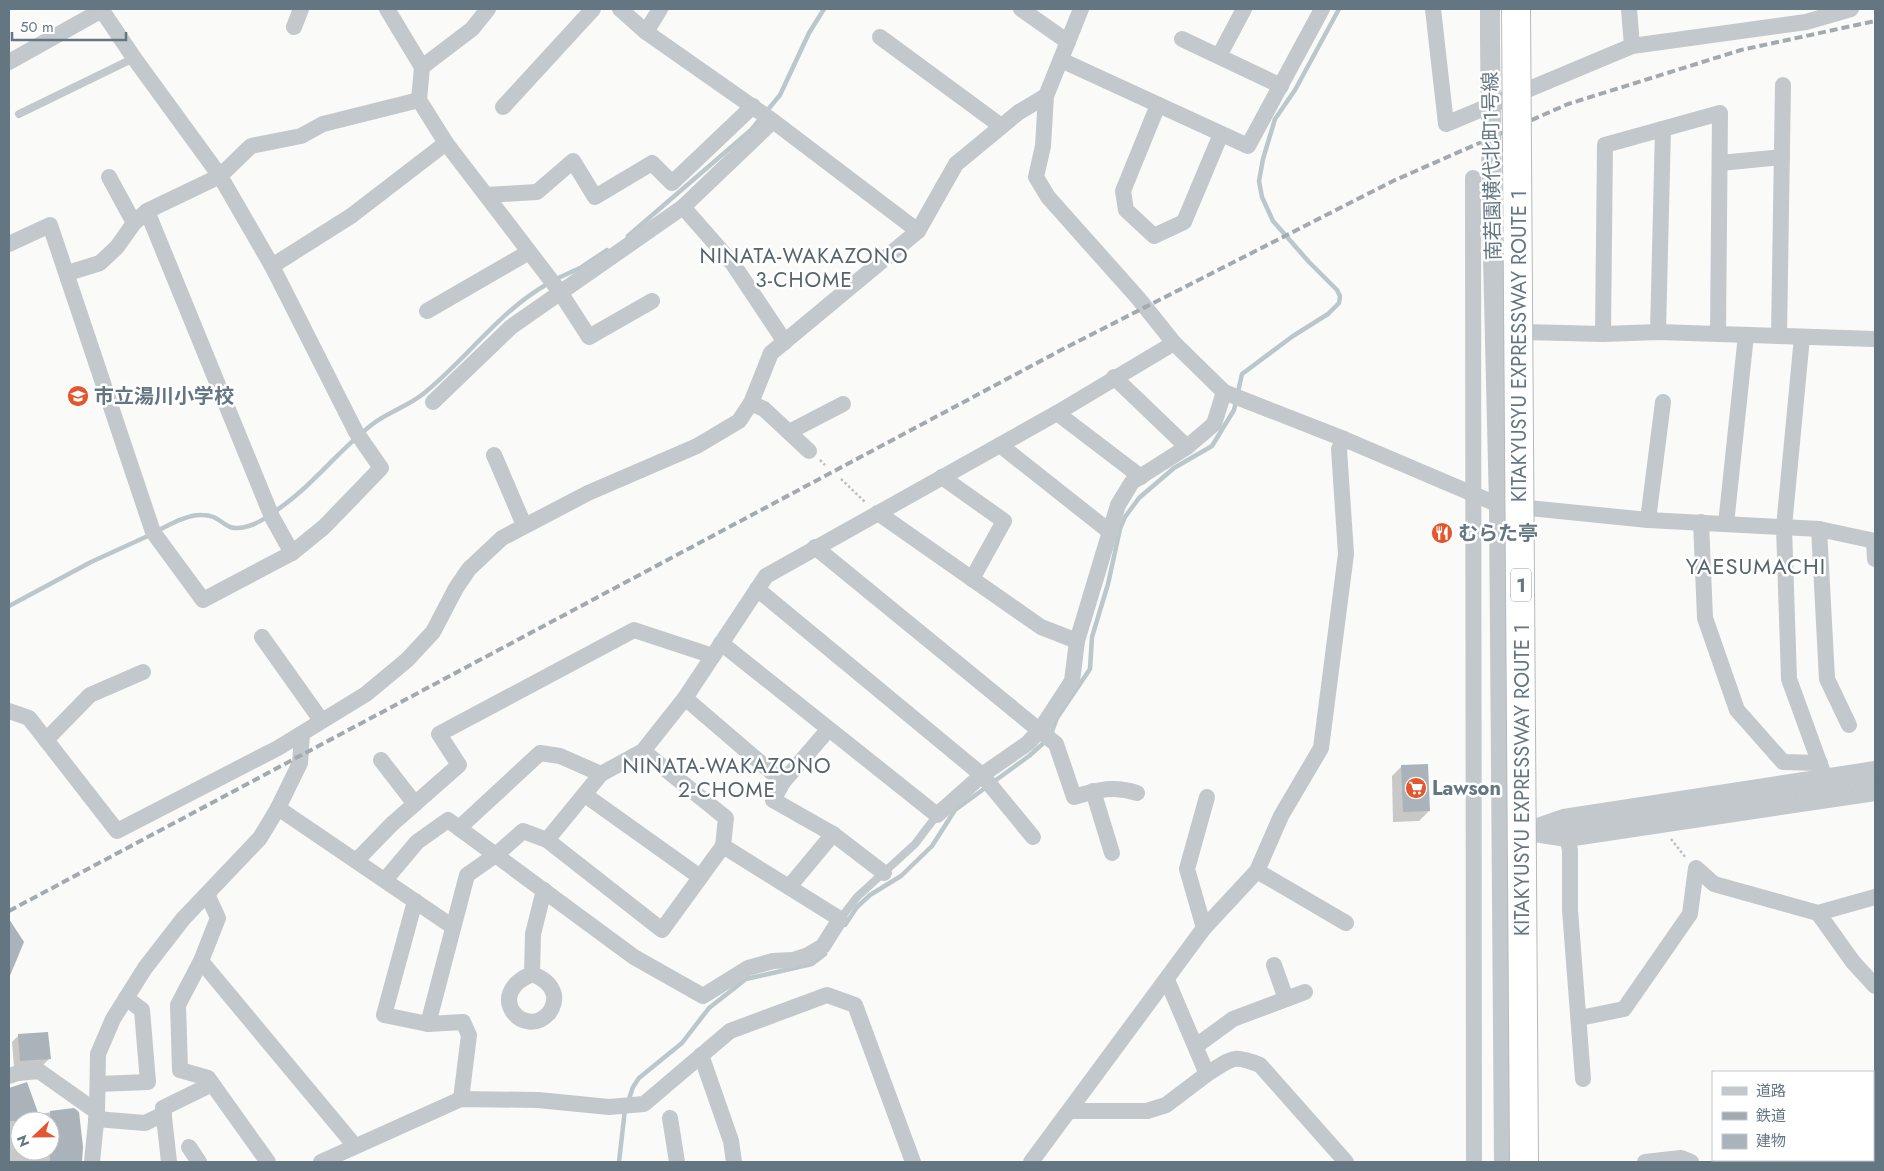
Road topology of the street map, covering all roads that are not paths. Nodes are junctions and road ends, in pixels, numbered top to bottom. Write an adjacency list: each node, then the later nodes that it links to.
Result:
1 (301, 9): 17 (street)
2 (387, 9): 27 (street)
3 (488, 9): 27 (street)
4 (593, 9): 34 (street)
5 (620, 9): 18 (street)
6 (660, 9): 18 (street)
7 (1021, 9): 21 (street)
8 (1081, 9): 21 (street)
9 (1244, 9): 23 (street)
10 (1322, 9): 29 (street)
11 (1433, 9): 22 (street)
12 (1490, 9): 84 (street, 南若園横代北町1号線, bridge)
13 (1514, 9): 58 (street, 南若園横代北町1号線); 187 (highway, KITAKYUSYU EXPRESSWAY ROUTE 1 / 1); 188 (highway, KITAKYUSYU EXPRESSWAY ROUTE 1 / 1, bridge)
14 (1628, 9): 22 (street)
15 (1851, 9): 22 (street)
16 (102, 10): 24 (street); 26 (street)
17 (294, 27)
18 (646, 32): 33 (street)
19 (880, 38): 37 (street)
20 (1182, 39): 23 (street)
21 (1068, 42): 25 (street)
22 (1632, 46)
23 (1219, 56): 29 (street)
24 (134, 58): 35 (lane); 43 (street)
25 (1061, 60): 30 (street); 32 (street)
26 (9, 62)
27 (422, 67): 31 (street)
28 (1783, 85): 41 (street)
29 (1280, 86): 39 (street)
30 (1046, 96): 37 (street); 67 (street)
31 (419, 100): 40 (street); 43 (street)
32 (1158, 105): 39 (street); 39 (street)
33 (752, 106): 36 (street); 46 (street)
34 (503, 107)
35 (19, 114)
36 (773, 121): 47 (street); 50 (street)
37 (1001, 126): 50 (street)
38 (1663, 129): 42 (street); 59 (street); 60 (street)
39 (1221, 134)
40 (446, 143): 46 (street); 53 (street)
41 (1782, 157): 42 (street); 63 (street)
42 (1720, 164): 61 (street)
43 (220, 176): 48 (street); 53 (street)
44 (109, 177): 49 (street)
45 (1473, 178): 83 (street)
46 (486, 195): 52 (street)
47 (683, 207): 55 (street); 66 (street)
48 (147, 212): 49 (street); 96 (street)
49 (134, 223): 54 (street)
50 (918, 231): 66 (street)
51 (9, 244): 54 (street)
52 (529, 252): 55 (street); 57 (street)
53 (272, 266): 96 (street)
54 (68, 273): 96 (street)
55 (560, 292): 56 (street); 70 (street)
56 (652, 301)
57 (427, 311)
58 (1524, 332): 60 (street); 85 (street, 南若園横代北町1号線)
59 (1658, 332): 60 (street); 61 (street)
60 (1603, 334)
61 (1718, 334): 62 (street)
62 (1746, 335): 63 (street); 89 (street)
63 (1779, 336): 64 (street)
64 (1802, 337): 65 (street); 91 (street)
65 (1875, 339)
66 (785, 342): 71 (street)
67 (1174, 343): 68 (street); 69 (street)
68 (1114, 377): 74 (street); 78 (street)
69 (1224, 392): 76 (street); 78 (street)
70 (433, 402)
71 (751, 402): 75 (street); 90 (street)
72 (1663, 402): 87 (street)
73 (843, 404): 75 (street)
74 (1057, 413): 77 (street); 82 (street)
75 (789, 432): 79 (street)
76 (1344, 439): 83 (street); 138 (street)
77 (1000, 445): 81 (street); 93 (street)
78 (1186, 447): 82 (street)
79 (809, 451)
80 (494, 455): 90 (street)
81 (942, 477): 86 (street); 98 (street)
82 (1141, 477): 93 (street)
83 (1475, 495): 84 (street); 186 (street)
84 (1500, 506): 85 (street); 130 (street, 南若園横代北町1号線)
85 (1527, 510): 87 (street); 128 (street, 南若園横代北町1号線)
86 (878, 513): 95 (street); 98 (street)
87 (1648, 520): 88 (street)
88 (1700, 522): 89 (street); 114 (street)
89 (1726, 524): 91 (street)
90 (524, 526): 106 (street)
91 (1784, 527): 92 (street); 114 (street)
92 (1819, 529): 94 (street); 107 (street)
93 (1110, 532): 101 (street)
94 (1874, 541): 97 (street)
95 (815, 547): 99 (street); 110 (street)
96 (292, 553)
97 (1875, 559)
98 (972, 579): 101 (street)
99 (757, 589): 102 (street); 118 (street)
100 (262, 637): 106 (street)
101 (1077, 641): 110 (street)
102 (717, 650): 104 (street); 108 (street); 124 (street)
103 (144, 672): 111 (street)
104 (685, 698): 112 (street); 117 (street)
105 (9, 711): 111 (street)
106 (322, 720): 109 (street)
107 (1849, 725)
108 (828, 730): 117 (street); 126 (street)
109 (302, 734): 111 (street); 125 (street)
110 (1047, 736): 118 (street); 119 (street)
111 (46, 740)
112 (643, 751): 116 (street); 134 (street)
113 (381, 760): 124 (street)
114 (1822, 771): 115 (street); 128 (street)
115 (1875, 771)
116 (601, 774): 122 (street); 127 (street)
117 (783, 782): 129 (street)
118 (987, 782): 126 (street); 131 (street)
119 (1093, 791): 121 (street); 135 (street)
120 (1875, 791): 132 (street)
121 (1137, 793)
122 (585, 795): 133 (street); 140 (street)
123 (1208, 797): 151 (street)
124 (415, 804): 137 (street)
125 (278, 808): 137 (street); 144 (street)
126 (937, 815): 139 (lane)
127 (460, 828): 136 (street); 141 (street)
128 (1528, 831): 130 (street); 132 (street); 189 (street, 南若園横代北町1号線)
129 (833, 834): 139 (street); 142 (street)
130 (1501, 836): 187 (street, 南若園横代北町1号線)
131 (1033, 837)
132 (1568, 837): 160 (street)
133 (547, 840): 136 (street); 140 (street)
134 (722, 846): 140 (street); 142 (street)
135 (1112, 853)
136 (497, 854): 143 (street); 150 (street)
137 (357, 860): 141 (street)
138 (1256, 871): 149 (street); 151 (street)
139 (884, 873): 148 (lane)
140 (700, 877)
141 (385, 880): 146 (street)
142 (788, 887): 148 (street)
143 (544, 890): 148 (street); 154 (street)
144 (207, 894): 152 (street); 158 (street)
145 (1875, 897): 147 (street)
146 (416, 901): 150 (street); 161 (street)
147 (1818, 913): 156 (street); 160 (street)
148 (840, 919)
149 (1346, 924)
150 (453, 927): 161 (street)
151 (1204, 928): 155 (street)
152 (201, 960): 168 (street); 174 (street)
153 (1274, 965): 159 (street)
154 (532, 974)
155 (1167, 980): 162 (street); 170 (street)
156 (1875, 986)
157 (1304, 992): 159 (street)
158 (126, 998): 167 (street); 167 (street)
159 (1286, 999): 162 (street)
160 (1580, 1018): 166 (street)
161 (428, 1024): 169 (street)
162 (1196, 1046): 164 (street)
163 (701, 1055): 169 (street); 182 (street); 183 (street)
164 (1208, 1074): 170 (street); 185 (street)
165 (9, 1076): 172 (street)
166 (1583, 1079)
167 (98, 1084): 172 (street)
168 (212, 1084): 171 (street); 179 (street)
169 (461, 1099): 174 (street)
170 (1070, 1111): 184 (street)
171 (164, 1114): 172 (street); 177 (street)
172 (97, 1115): 176 (street)
173 (670, 1118): 181 (street)
174 (355, 1146): 180 (street)
175 (188, 1147): 178 (street)
176 (92, 1162)
177 (169, 1162)
178 (199, 1162)
179 (268, 1162)
180 (321, 1162)
181 (678, 1162)
182 (734, 1162)
183 (913, 1162)
184 (1031, 1162)
185 (1346, 1162)
186 (1474, 1162)
187 (1506, 1162)
188 (1524, 1162)
189 (1529, 1162)
190 (1646, 1162): 191 (street)
191 (1691, 1162)

